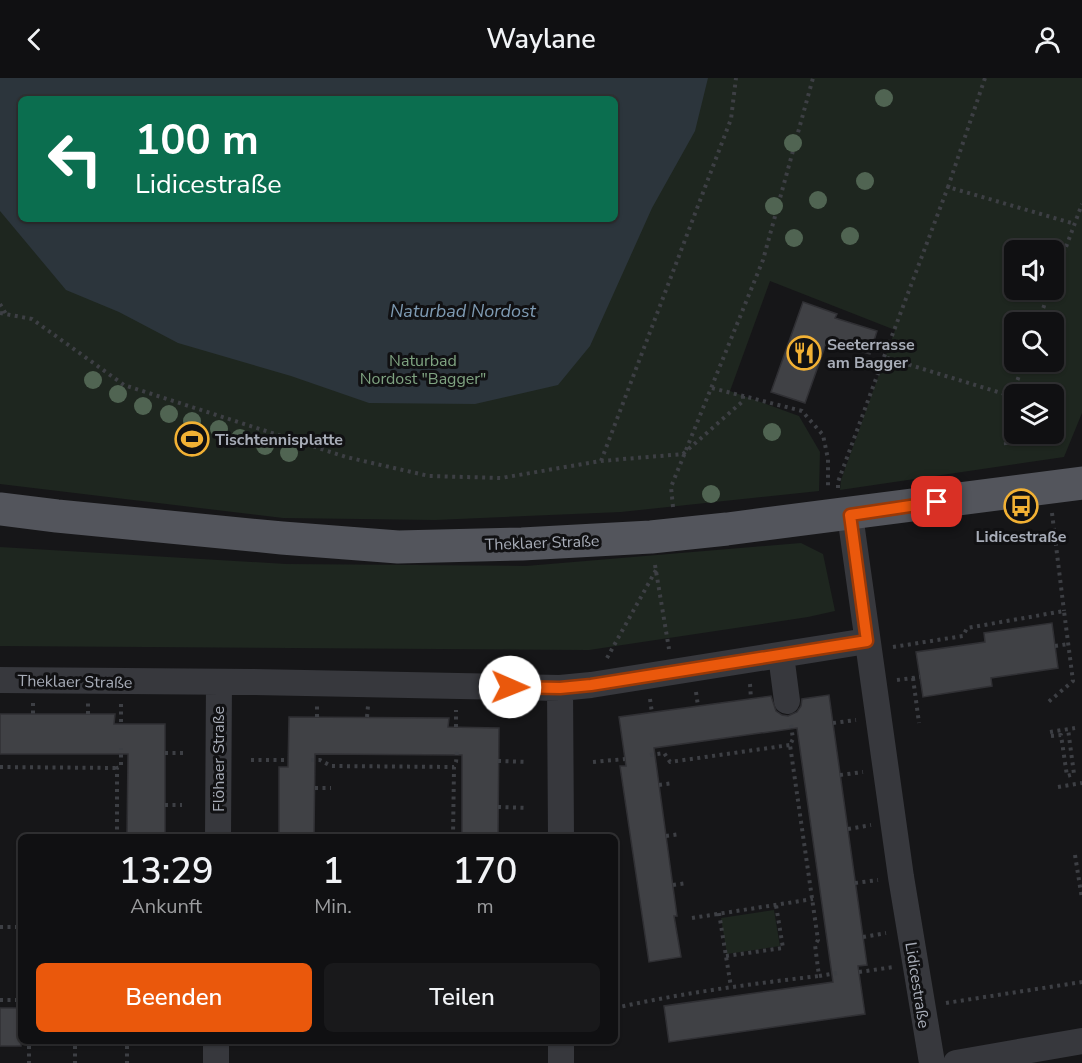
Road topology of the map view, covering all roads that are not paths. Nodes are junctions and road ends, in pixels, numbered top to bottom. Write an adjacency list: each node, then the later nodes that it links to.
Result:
1 (1082, 483): 3 (main road, Theklaer Straße)
2 (0, 509): 3 (main road, Theklaer Straße)
3 (850, 515): 4 (street, Lidicestraße)
4 (868, 646): 5 (street, Theklaer Straße); 17 (street, Lidicestraße)
5 (781, 655): 8 (street, Theklaer Straße); 9 (street)
6 (0, 680): 7 (street, Theklaer Straße)
7 (219, 682): 8 (street, Theklaer Straße); 10 (street, Flöhaer Straße)
8 (560, 688): 11 (street)
9 (789, 713)
10 (218, 834)
11 (561, 834)
12 (1082, 1041): 18 (street)
13 (216, 1044): 15 (street)
14 (561, 1044): 16 (street)
15 (216, 1063)
16 (561, 1063)
17 (932, 1063)
18 (956, 1063)

